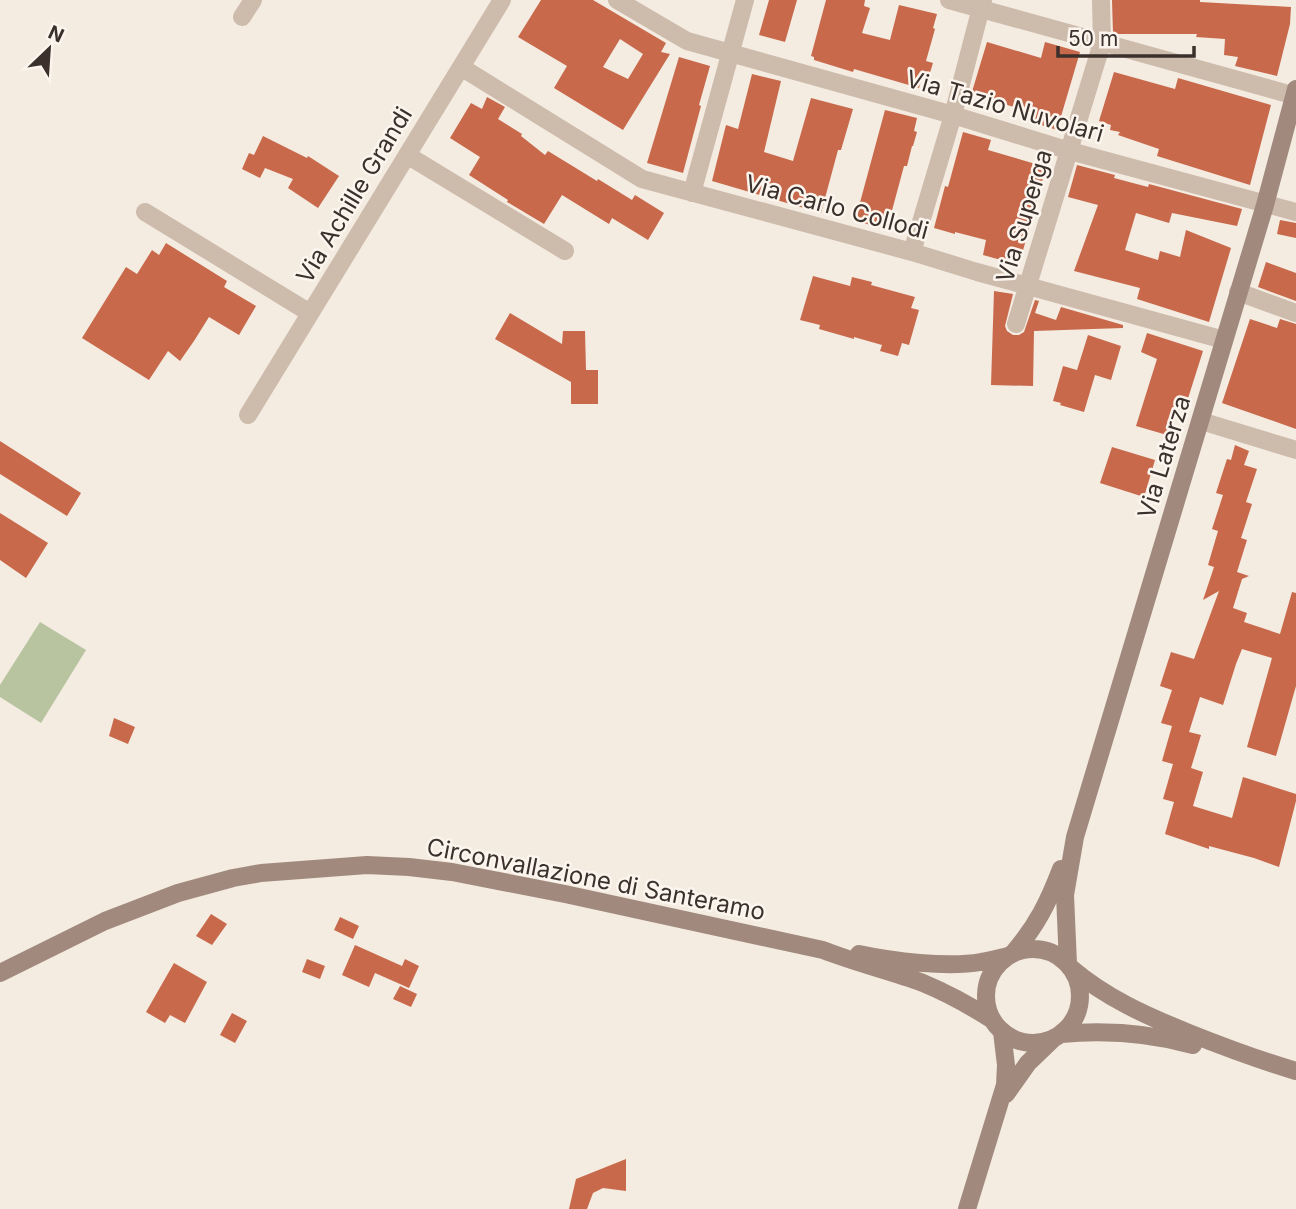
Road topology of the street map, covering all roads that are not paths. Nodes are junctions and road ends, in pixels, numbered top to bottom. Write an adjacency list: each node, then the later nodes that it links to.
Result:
1 (253, 0): 8 (street)
2 (502, 0): 11 (street, Via Achille Grandi)
3 (618, 0): 10 (street, Via Tazio Nuvolari)
4 (745, 0): 10 (street)
5 (949, 0): 7 (street)
6 (1101, 0): 9 (street, Via Superga)
7 (982, 4): 9 (street); 13 (street)
8 (242, 17)
9 (1102, 43): 12 (street); 14 (street, Via Superga)
10 (732, 54): 13 (street, Via Tazio Nuvolari); 16 (street)
11 (461, 67): 15 (street, Via Achille Grandi); 16 (street, Via Carlo Collodi)
12 (1295, 94): 17 (main road, Via Laterza)
13 (953, 115): 14 (street, Via Tazio Nuvolari); 21 (street)
14 (1070, 151): 17 (street, Via Tazio Nuvolari); 22 (street, Via Superga)
15 (407, 155): 20 (street); 24 (street, Via Achille Grandi)
16 (692, 193): 21 (street, Via Carlo Collodi)
17 (1265, 205): 19 (street, Via Tazio Nuvolari); 23 (main road, Via Laterza)
18 (145, 212): 24 (street)
19 (1296, 212)
20 (565, 251)
21 (912, 251): 22 (street, Via Carlo Collodi)
22 (1027, 284): 26 (street, Via Superga); 27 (street, Via Carlo Collodi)
23 (1238, 292): 25 (street); 27 (main road, Via Laterza)
24 (310, 313): 28 (street, Via Achille Grandi)
25 (1296, 313)
26 (1016, 324)
27 (1224, 340): 29 (main road, Via Laterza)
28 (248, 415)
29 (1201, 421): 30 (street); 31 (main road, Via Laterza)
30 (1296, 450)
31 (1075, 837): 33 (main road); 34 (main road)
32 (823, 950): 33 (main road, Circonvallazione di Santeramo); 35 (main road, Circonvallazione di Santeramo); 36 (main road, Circonvallazione di Santeramo)
33 (1011, 954): 34 (main road); 36 (main road)
34 (1069, 966): 37 (main road); 38 (main road)
35 (0, 973)
36 (997, 1025): 37 (main road); 40 (main road)
37 (1057, 1037): 38 (main road); 40 (main road)
38 (1240, 1054): 39 (main road)
39 (1296, 1071)
40 (999, 1106): 41 (main road)
41 (967, 1209)

